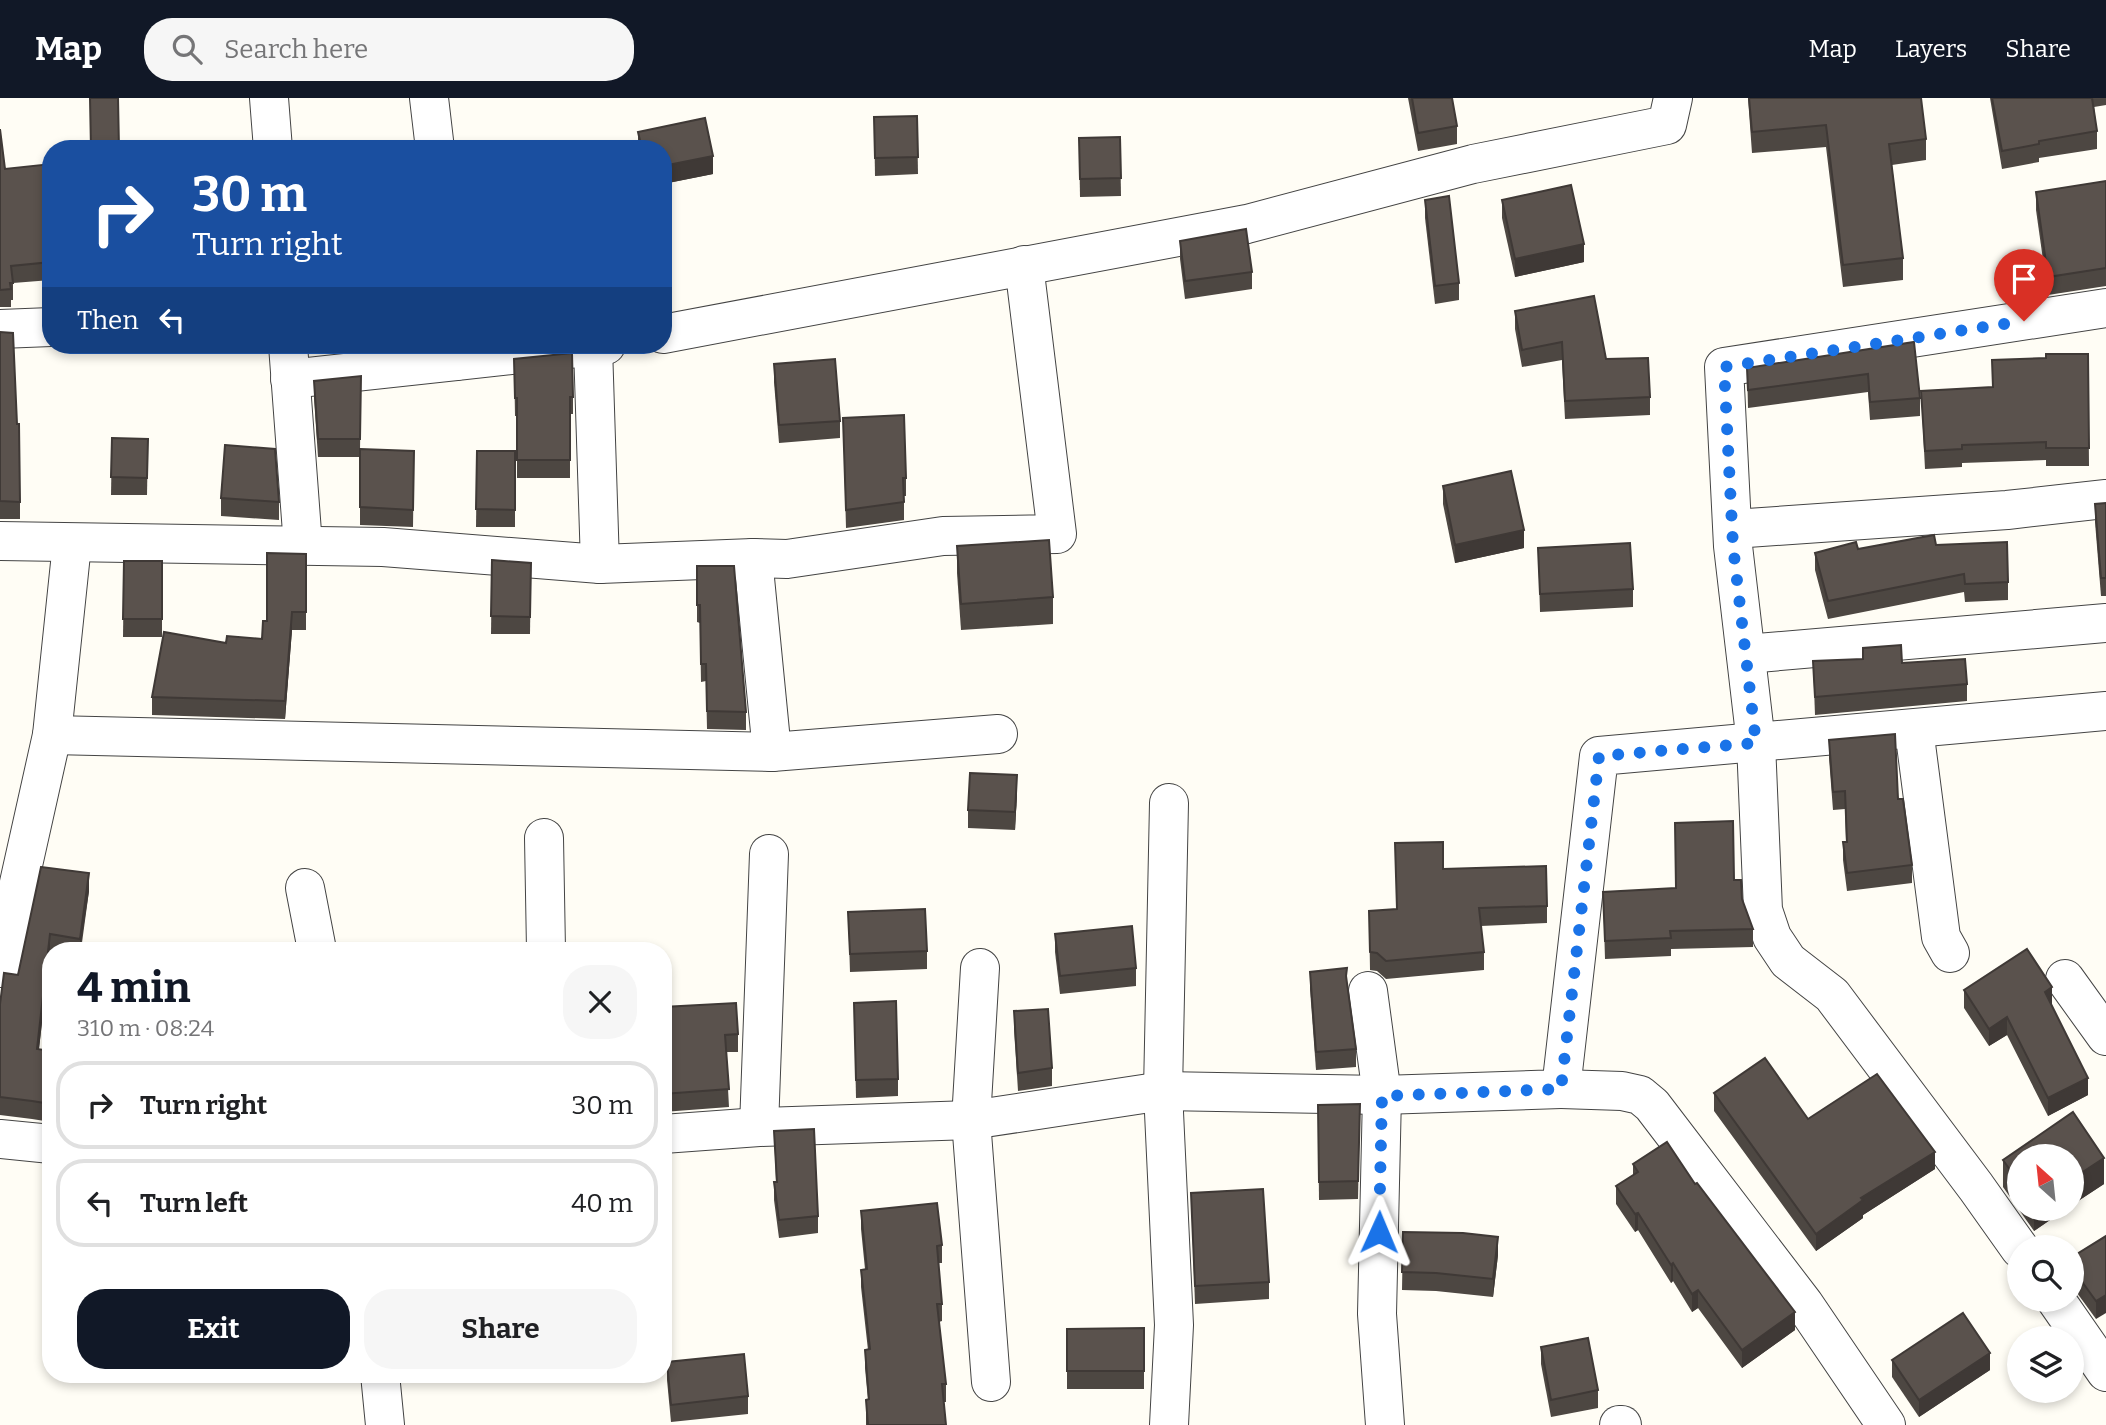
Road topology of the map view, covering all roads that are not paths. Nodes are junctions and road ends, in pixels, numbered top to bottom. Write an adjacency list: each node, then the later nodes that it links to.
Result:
1 (269, 98): 4 (street)
2 (429, 98): 5 (street)
3 (1673, 98): 6 (street)
4 (272, 140)
5 (434, 140)
6 (1024, 265): 10 (street); 19 (street)
7 (2106, 308): 15 (street)
8 (42, 327): 9 (street)
9 (0, 329)
10 (672, 332)
11 (437, 354): 13 (street)
12 (600, 354): 20 (street)
13 (289, 362): 18 (street)
14 (2106, 499): 15 (street)
15 (1733, 528): 22 (street)
16 (0, 541): 17 (street)
17 (72, 544): 18 (street); 26 (street)
18 (303, 546): 20 (street)
19 (753, 558): 20 (street); 28 (street)
20 (600, 564)
21 (2106, 623): 22 (street)
22 (1746, 654): 27 (street)
23 (2106, 712): 24 (street)
24 (1914, 729): 27 (street); 35 (street)
25 (998, 734): 28 (street)
26 (52, 736): 28 (street); 36 (street)
27 (1756, 743): 41 (street); 49 (street)
28 (772, 752)
29 (1169, 803): 42 (street)
30 (544, 838): 34 (street)
31 (769, 855): 45 (street)
32 (305, 888): 33 (street)
33 (315, 942)
34 (547, 942)
35 (1950, 953)
36 (0, 968)
37 (980, 968): 44 (street)
38 (2065, 979): 40 (street)
39 (1368, 991): 43 (street)
40 (2106, 1036)
41 (1561, 1089): 43 (street); 57 (street)
42 (1163, 1091): 43 (street); 44 (street); 55 (street)
43 (1382, 1096): 56 (street)
44 (971, 1120): 45 (street); 52 (street)
45 (759, 1127): 46 (street)
46 (672, 1133)
47 (0, 1139): 48 (street)
48 (42, 1143)
49 (2010, 1235)
50 (2064, 1312): 51 (street)
51 (2106, 1371)
52 (991, 1382)
53 (379, 1383): 54 (street)
54 (377, 1424)
55 (1169, 1425)
56 (1385, 1425)
57 (1885, 1425)

